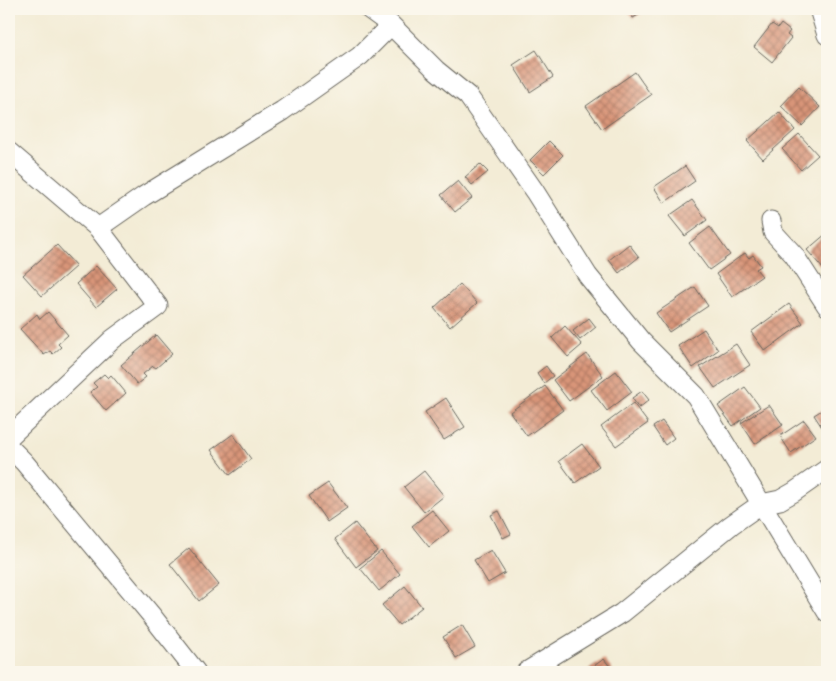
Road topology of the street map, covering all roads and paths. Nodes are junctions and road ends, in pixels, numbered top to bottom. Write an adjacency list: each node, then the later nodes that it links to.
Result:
1 (369, 9): 3 (street)
2 (819, 9): 4 (street)
3 (391, 25): 7 (street); 12 (street)
4 (827, 35)
5 (9, 152): 7 (street)
6 (770, 221): 8 (street)
7 (98, 228): 9 (street)
8 (827, 306)
9 (9, 437)
10 (9, 447): 14 (street)
11 (827, 469): 12 (street)
12 (761, 504): 13 (street); 15 (street)
13 (827, 612)
14 (196, 672)
15 (526, 672)

